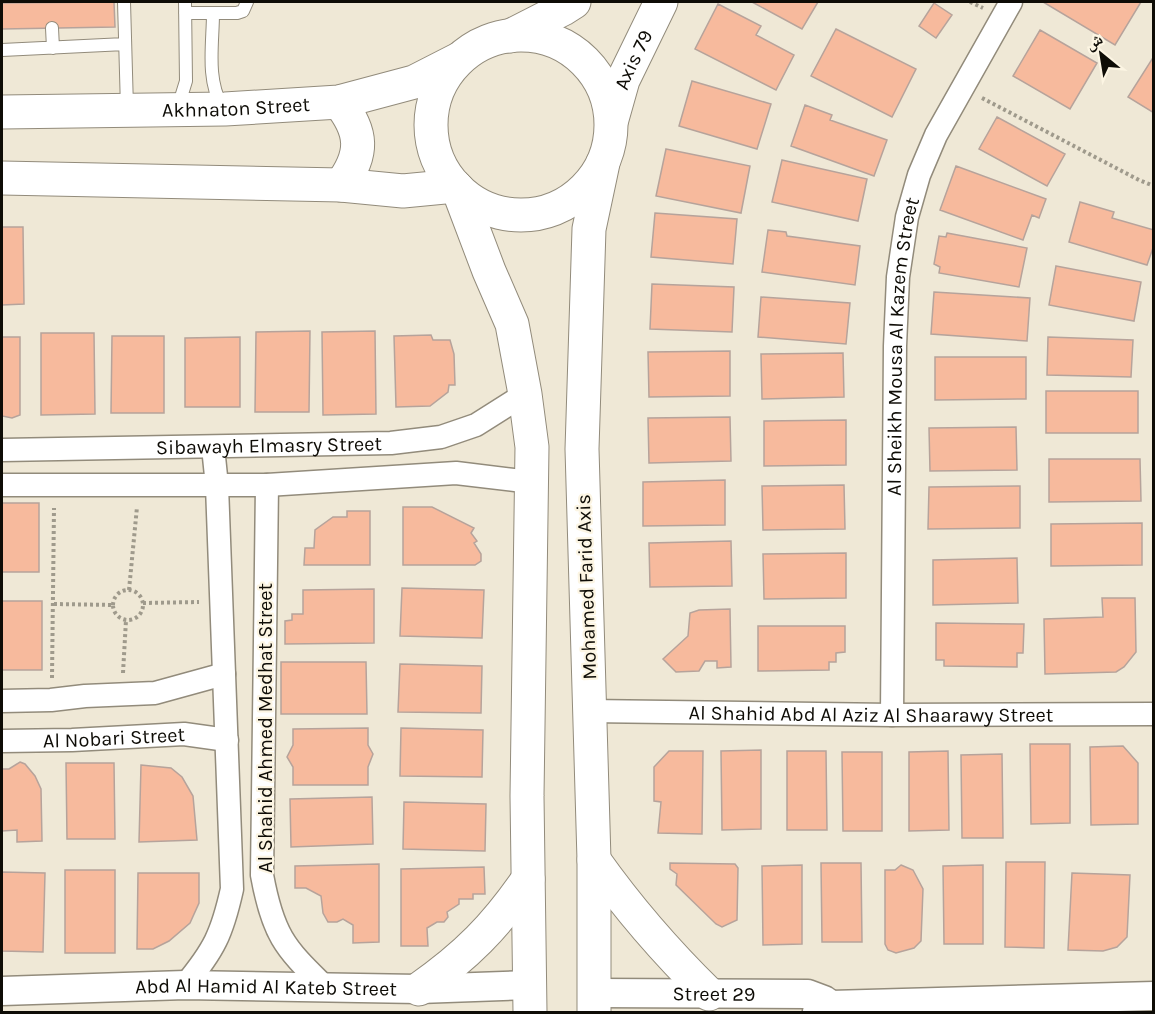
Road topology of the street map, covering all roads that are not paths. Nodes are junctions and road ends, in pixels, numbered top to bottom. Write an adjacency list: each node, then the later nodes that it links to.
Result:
1 (124, 2): 10 (lane)
2 (247, 2): 7 (lane)
3 (574, 2): 9 (main road)
4 (661, 2): 19 (main road, Axis 79)
5 (1011, 2): 37 (street, Al Sheikh Mousa Al Kazem Street)
6 (185, 7): 7 (lane); 16 (lane)
7 (213, 13): 15 (lane)
8 (52, 28): 11 (lane)
9 (510, 36): 13 (main road); 19 (main road)
10 (125, 44): 11 (lane); 18 (lane)
11 (53, 48): 12 (lane)
12 (2, 50)
13 (461, 58): 14 (main road, Akhnaton Street); 23 (main road)
14 (339, 102): 15 (main road, Akhnaton Street); 22 (main road)
15 (225, 110): 16 (main road, Akhnaton Street)
16 (176, 111): 18 (main road, Akhnaton Street)
17 (2, 112): 18 (main road, Akhnaton Street)
18 (127, 112)
19 (612, 119): 20 (main road)
20 (603, 163): 23 (main road); 27 (main road, Mohamed Farid Axis)
21 (2, 178): 22 (main road)
22 (341, 184): 23 (main road)
23 (457, 188): 24 (main road)
24 (525, 394): 25 (street, Sibawayh Elmasry Street); 26 (main road)
25 (213, 447): 28 (street, Sibawayh Elmasry Street); 32 (street, Al Shahid Ahmed Medhat Street)
26 (532, 447): 27 (main road); 29 (main road)
27 (582, 449): 35 (main road, Mohamed Farid Axis)
28 (2, 450)
29 (531, 482): 31 (street, Sibawayh Elmasry Street); 41 (main road)
30 (2, 485): 32 (street, Sibawayh Elmasry Street)
31 (267, 485): 32 (street, Sibawayh Elmasry Street); 43 (street, Al Shahid Ahmed Medhat Street)
32 (217, 486): 33 (street, Al Shahid Ahmed Medhat Street)
33 (224, 674): 34 (street, Al Nobari Street); 38 (street, Al Shahid Ahmed Medhat Street)
34 (2, 701)
35 (590, 711): 37 (street, Al Shahid Abd Al Aziz Al Shaarawy Street); 40 (main road, Mohamed Farid Axis)
36 (1154, 714): 37 (street, Al Shahid Abd Al Aziz Al Shaarawy Street)
37 (891, 715)
38 (227, 740): 39 (street, Al Nobari Street); 42 (street, Al Shahid Ahmed Medhat Street)
39 (2, 741)
40 (594, 860): 46 (main road); 49 (main road, Mohamed Farid Axis)
41 (528, 879): 44 (main road); 48 (main road)
42 (185, 985): 43 (street, Abd Al Hamid Al Kateb Street); 45 (street, Abd Al Hamid Al Kateb Street)
43 (326, 988): 44 (street, Abd Al Hamid Al Kateb Street)
44 (418, 988): 48 (street, Abd Al Hamid Al Kateb Street)
45 (2, 991)
46 (709, 994): 49 (street, Street 29); 51 (street, Street 29)
47 (1154, 996): 50 (street, Street 29)
48 (529, 999)
49 (594, 1003)
50 (873, 1008): 51 (street, Street 29)
51 (824, 1009)

